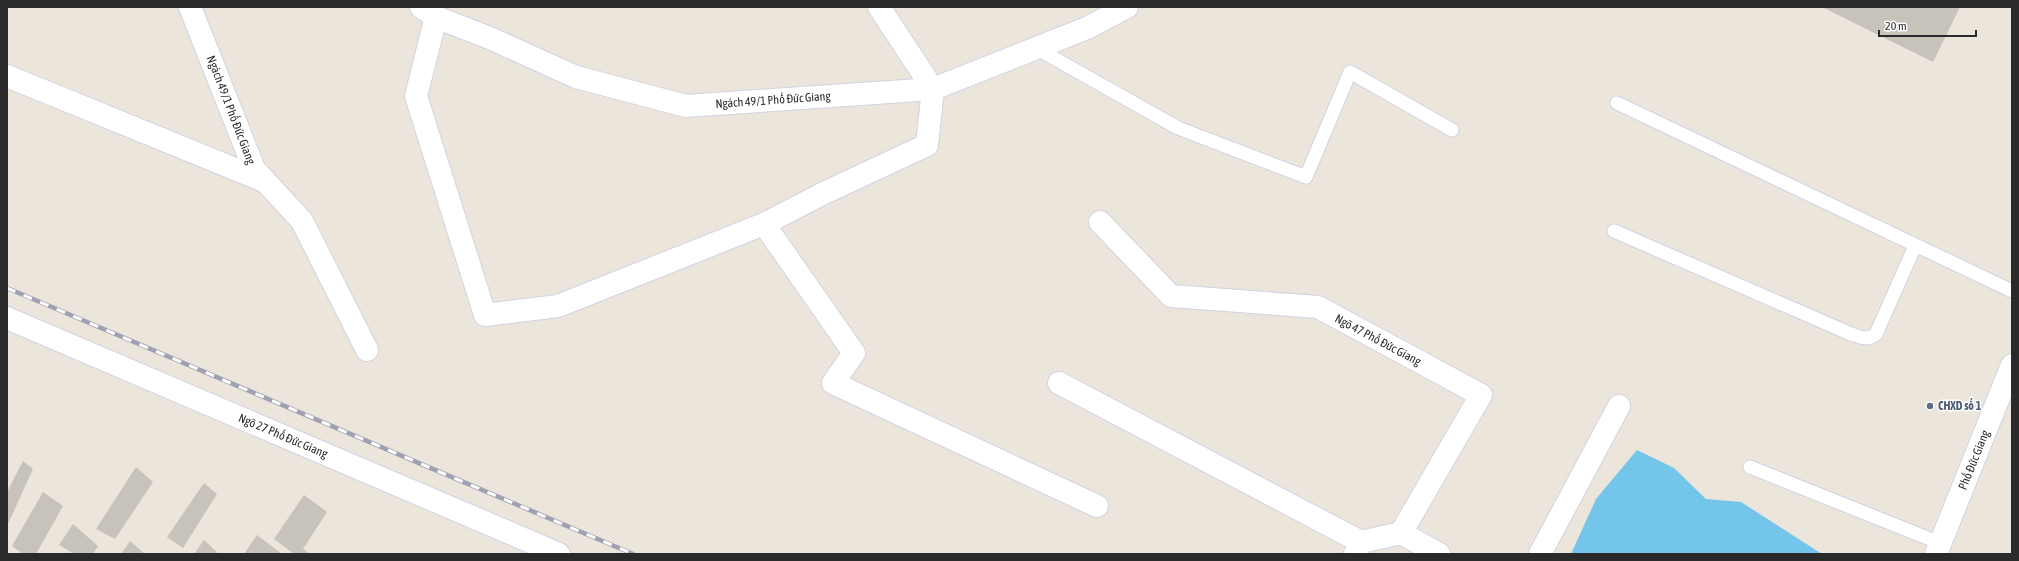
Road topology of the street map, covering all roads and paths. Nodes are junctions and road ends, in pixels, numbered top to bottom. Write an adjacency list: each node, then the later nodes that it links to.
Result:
1 (190, 7): 10 (street, Ngách 49/1 Phố Đức Giang)
2 (880, 7): 7 (street)
3 (1127, 7): 5 (street, Ngách 49/1 Phố Đức Giang)
4 (429, 12): 7 (street, Ngách 49/1 Phố Đức Giang); 12 (street)
5 (1036, 48): 7 (street, Ngách 49/1 Phố Đức Giang); 9 (lane)
6 (7, 76): 10 (street)
7 (932, 89): 12 (street)
8 (1617, 102): 14 (lane)
9 (1452, 130)
10 (264, 181): 17 (street, Ngách 49/1 Phố Đức Giang)
11 (1100, 222): 23 (street, Ngõ 47 Phố Đức Giang)
12 (764, 224): 22 (street)
13 (1614, 231): 14 (lane)
14 (1915, 246): 15 (lane)
15 (2012, 291)
16 (7, 318): 26 (street, Ngõ 27 Phố Đức Giang)
17 (367, 350)
18 (2012, 365): 25 (street, Phố Đức Giang)
19 (1059, 383): 24 (street)
20 (1619, 406): 28 (street)
21 (1750, 467): 25 (lane)
22 (1097, 506)
23 (1401, 533): 24 (street); 27 (street)
24 (1358, 548)
25 (1938, 549)
26 (559, 554)
27 (1439, 554)
28 (1540, 554)

